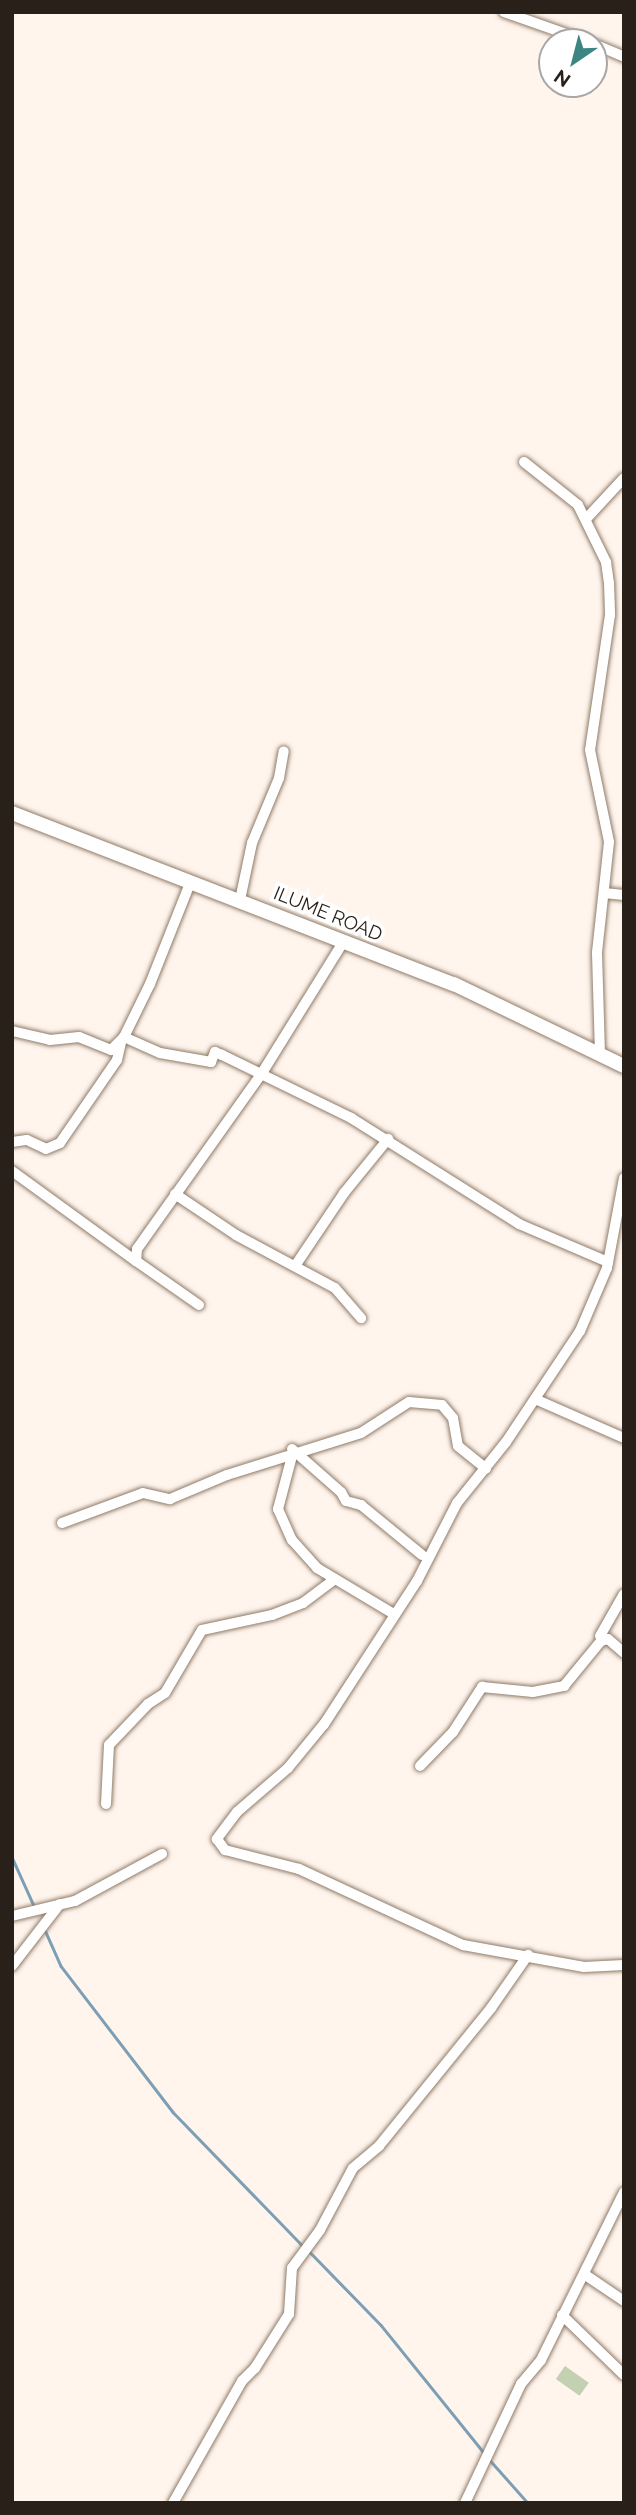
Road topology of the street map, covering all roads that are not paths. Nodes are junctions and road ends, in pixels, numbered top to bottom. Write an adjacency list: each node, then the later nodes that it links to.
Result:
1 (504, 12): 2 (street)
2 (549, 28)
3 (524, 461): 5 (street)
4 (624, 478): 5 (street)
5 (586, 519): 9 (street)
6 (284, 751): 11 (street)
7 (12, 813): 8 (street, ILUME ROAD)
8 (191, 881): 11 (street, ILUME ROAD); 14 (street)
9 (604, 893): 10 (street); 15 (street)
10 (624, 895)
11 (240, 900): 12 (street, ILUME ROAD)
12 (344, 941): 15 (street, ILUME ROAD); 17 (street)
13 (12, 1031): 14 (street)
14 (122, 1040): 17 (street); 19 (street)
15 (600, 1054): 16 (street, ILUME ROAD)
16 (624, 1066)
17 (262, 1073): 18 (street); 22 (street)
18 (388, 1139): 24 (street); 25 (street)
19 (12, 1142)
20 (12, 1171): 23 (street)
21 (624, 1178): 24 (street)
22 (175, 1194): 23 (street); 25 (street)
23 (136, 1261): 26 (street)
24 (608, 1262): 28 (street)
25 (295, 1266): 27 (street)
26 (199, 1305)
27 (361, 1318)
28 (535, 1399): 29 (street); 31 (street)
29 (624, 1438)
30 (292, 1451): 31 (street); 32 (street); 33 (street); 34 (street)
31 (486, 1469): 36 (street)
32 (62, 1523)
33 (422, 1555)
34 (335, 1579): 36 (street); 40 (street)
35 (624, 1594): 37 (street)
36 (394, 1614): 44 (street)
37 (600, 1636)
38 (624, 1653): 39 (street)
39 (420, 1766)
40 (106, 1804)
41 (162, 1854): 42 (street)
42 (60, 1904): 43 (street); 46 (street)
43 (12, 1916)
44 (528, 1955): 45 (street); 52 (street)
45 (624, 1965)
46 (12, 1966)
47 (624, 2192): 48 (street)
48 (583, 2274): 49 (street); 50 (street)
49 (624, 2301)
50 (562, 2315): 51 (street); 53 (street)
51 (624, 2375)
52 (173, 2503)
53 (465, 2503)

